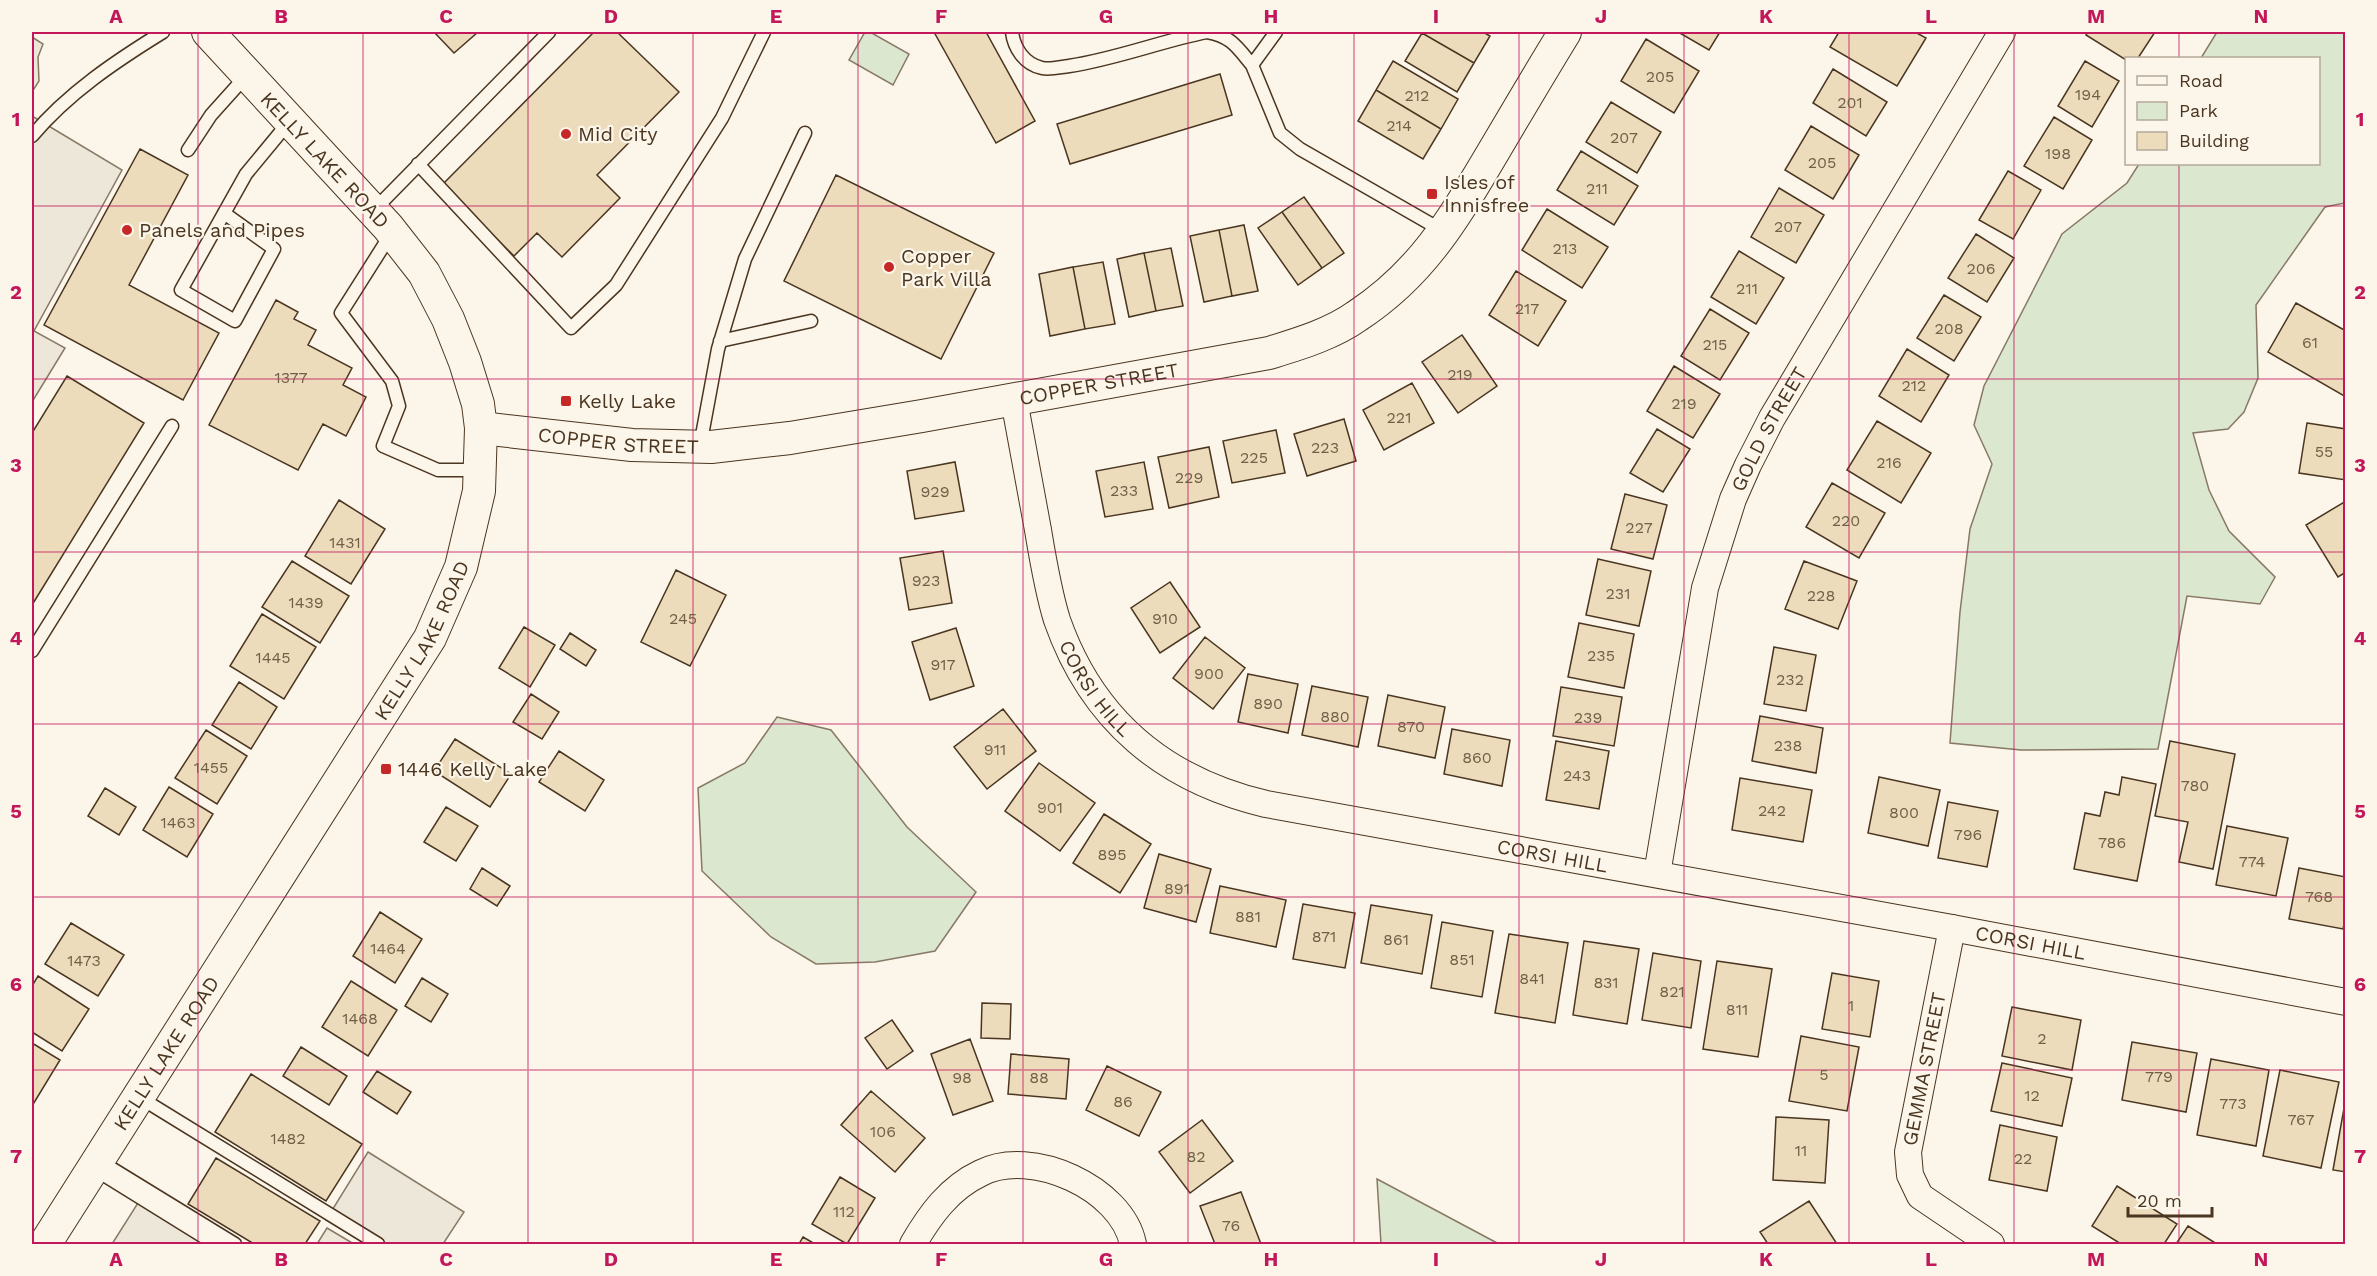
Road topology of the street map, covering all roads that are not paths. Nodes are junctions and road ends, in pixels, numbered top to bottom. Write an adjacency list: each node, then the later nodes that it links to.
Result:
1 (163, 32): 13 (lane)
2 (208, 32): 10 (street, KELLY LAKE ROAD)
3 (549, 32): 15 (lane)
4 (764, 32): 15 (lane)
5 (1012, 32): 9 (lane)
6 (1276, 32): 9 (lane)
7 (1565, 32): 18 (street, COPPER STREET)
8 (2002, 32): 27 (street, GOLD STREET)
9 (1252, 65): 18 (lane)
10 (247, 75): 11 (street, KELLY LAKE ROAD); 14 (lane)
11 (290, 121): 16 (lane); 17 (street, KELLY LAKE ROAD)
12 (805, 133): 20 (lane)
13 (32, 136)
14 (188, 150)
15 (418, 164): 17 (lane)
16 (224, 213): 16 (lane)
17 (383, 222): 23 (street, KELLY LAKE ROAD); 25 (lane)
18 (1444, 232): 21 (street, COPPER STREET)
19 (811, 321): 20 (lane)
20 (720, 341): 24 (lane)
21 (1014, 400): 24 (street, COPPER STREET); 27 (street, CORSI HILL)
22 (172, 426): 26 (lane)
23 (480, 428): 24 (street, COPPER STREET); 25 (street, KELLY LAKE ROAD)
24 (700, 447)
25 (481, 470): 30 (street, KELLY LAKE ROAD)
26 (32, 651)
27 (1657, 874): 28 (street, CORSI HILL)
28 (1952, 928): 29 (street, CORSI HILL); 38 (street, GEMMA STREET)
29 (2346, 1002)
30 (139, 1097): 31 (street, KELLY LAKE ROAD); 35 (lane)
31 (96, 1164): 32 (street, KELLY LAKE ROAD); 33 (lane); 34 (lane)
32 (45, 1245)
33 (215, 1245)
34 (235, 1245)
35 (378, 1245)
36 (913, 1245): 37 (street)
37 (1133, 1245)
38 (1991, 1245)

